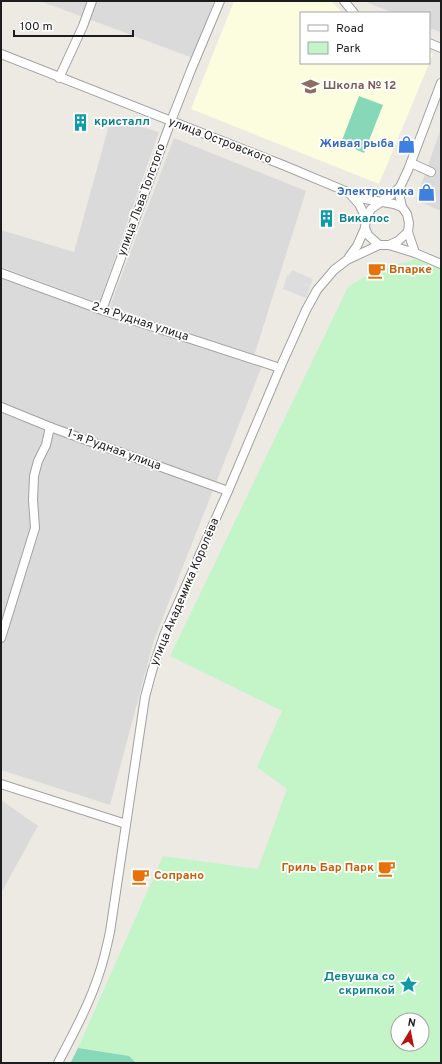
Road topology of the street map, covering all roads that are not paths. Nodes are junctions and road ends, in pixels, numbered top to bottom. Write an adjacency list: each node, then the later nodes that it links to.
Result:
1 (92, 1): 8 (street)
2 (220, 1): 10 (street, улица Льва Толстого)
3 (344, 1): 4 (street)
4 (353, 12)
5 (430, 43): 6 (street)
6 (441, 48)
7 (1, 54): 8 (street, улица Островского)
8 (60, 78): 10 (street, улица Островского)
9 (441, 83): 11 (street)
10 (171, 121): 14 (street, улица Островского); 26 (street, улица Льва Толстого)
11 (411, 163): 12 (street); 13 (street)
12 (432, 172)
13 (400, 187): 15 (street); 16 (street)
14 (350, 193): 15 (street, улица Островского); 17 (street)
15 (381, 202): 16 (street); 17 (street)
16 (402, 207): 19 (street)
17 (366, 218): 18 (street)
18 (365, 228): 20 (street); 23 (street)
19 (408, 232): 21 (street); 22 (street)
20 (379, 244): 21 (street); 23 (street)
21 (389, 245): 22 (street)
22 (415, 253): 24 (street)
23 (347, 260): 27 (street, улица Академика Королёва)
24 (441, 264)
25 (1, 273): 26 (street, 2-я Рудная улица)
26 (102, 310): 27 (street, 2-я Рудная улица)
27 (280, 368): 30 (street, улица Академика Королёва)
28 (1, 408): 29 (street, 1-я Рудная улица)
29 (50, 427): 30 (street, 1-я Рудная улица); 31 (street)
30 (228, 491): 33 (street, улица Академика Королёва)
31 (1, 638)
32 (1, 784): 33 (street)
33 (126, 824): 34 (street, улица Академика Королёва)
34 (58, 1063)

